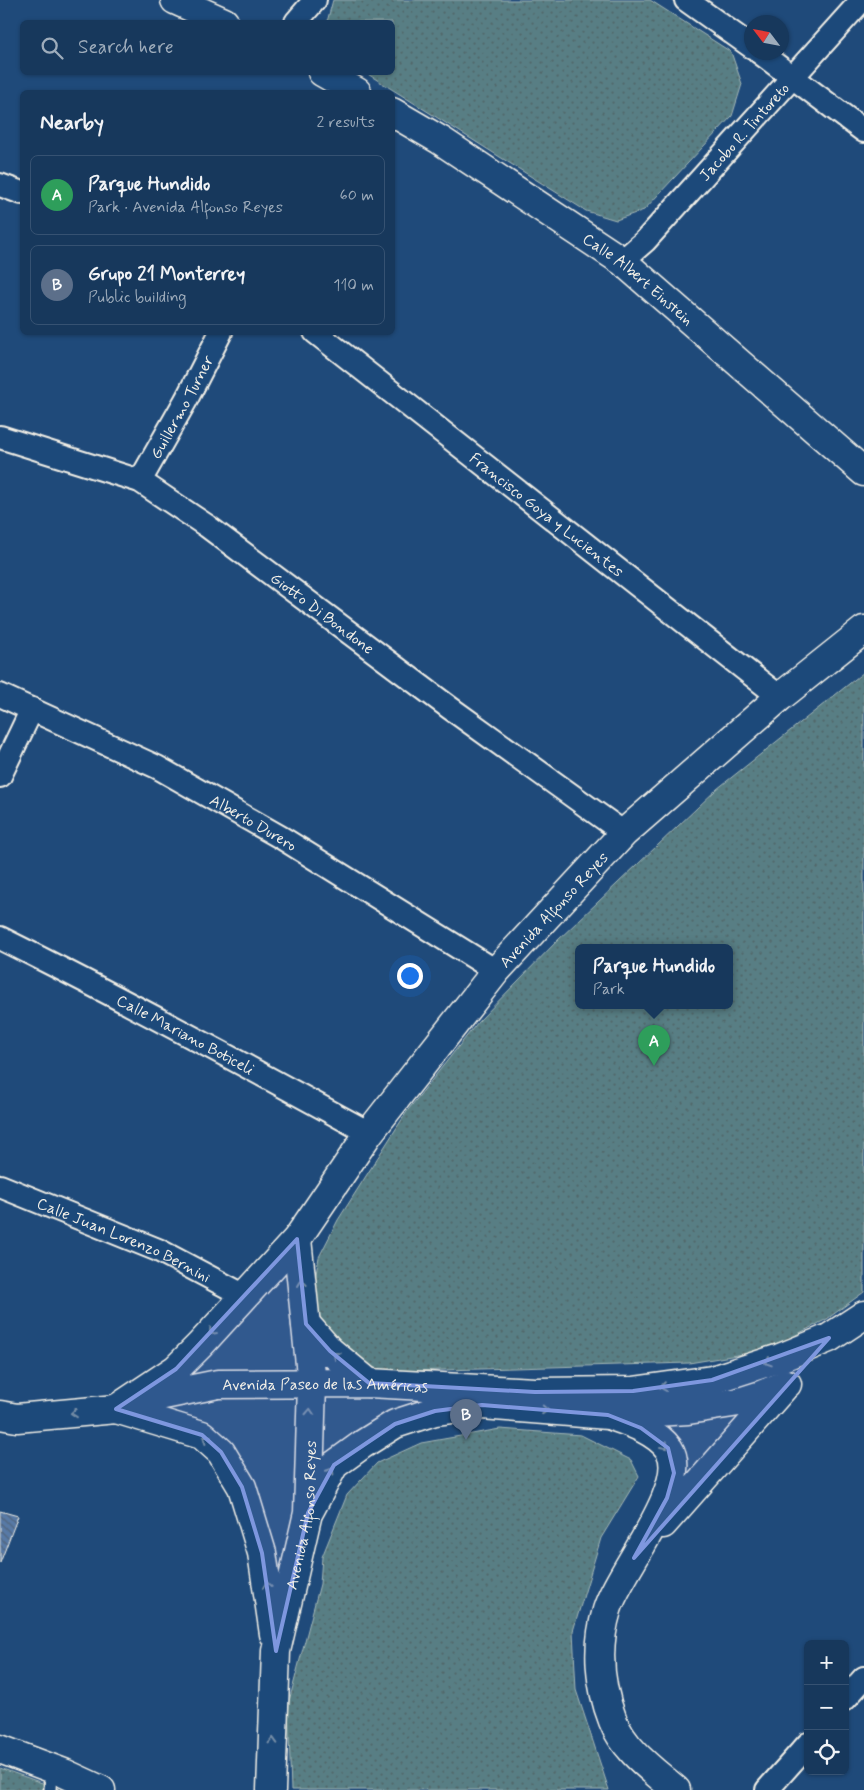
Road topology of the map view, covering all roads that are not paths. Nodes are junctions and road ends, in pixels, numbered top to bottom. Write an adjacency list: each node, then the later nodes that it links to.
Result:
1 (175, 0): 5 (street)
2 (315, 0): 6 (street)
3 (686, 0): 7 (street)
4 (862, 0): 10 (street, Jacobo R. Tintoreto)
5 (220, 20)
6 (298, 20)
7 (744, 41)
8 (770, 60): 10 (street)
9 (327, 75): 11 (street)
10 (792, 76): 13 (street); 16 (street, Jacobo R. Tintoreto)
11 (354, 90)
12 (395, 114): 16 (street, Calle Albert Einstein)
13 (864, 131)
14 (0, 186): 15 (street)
15 (20, 192)
16 (622, 262): 20 (street, Calle Albert Einstein)
17 (219, 335): 21 (street, Guillermo Turner)
18 (319, 335): 24 (street, Francisco Goya y Lucientes)
19 (0, 437): 21 (street, Giotto Di Bondone)
20 (864, 472)
21 (140, 481): 27 (street, Giotto Di Bondone)
22 (864, 630): 24 (street, Avenida Alfonso Reyes)
23 (0, 694): 25 (street, Alberto Durero)
24 (780, 697): 27 (street, Avenida Alfonso Reyes)
25 (32, 709): 26 (street); 29 (street, Alberto Durero)
26 (0, 776)
27 (624, 833): 29 (street, Avenida Alfonso Reyes)
28 (0, 938): 30 (street, Calle Mariano Boticeli)
29 (496, 971): 30 (street, Avenida Alfonso Reyes)
30 (369, 1133): 32 (street, Avenida Alfonso Reyes)
31 (0, 1186): 33 (street, Calle Juan Lorenzo Bernini)
32 (297, 1239): 33 (street, Avenida Alfonso Reyes); 35 (street, Avenida Alfonso Reyes, one-way to 32)
33 (245, 1296): 42 (street, Avenida Alfonso Reyes, one-way to 42)
34 (864, 1315): 36 (street)
35 (306, 1324): 38 (street, one-way to 35); 39 (street, Avenida Alfonso Reyes)
36 (829, 1338): 37 (street, one-way to 37); 40 (street)
37 (712, 1380): 38 (street, Avenida Paseo de las Américas, one-way to 38); 41 (street)
38 (369, 1383): 39 (street, Avenida Paseo de las Américas)
39 (312, 1384): 42 (street, Avenida Paseo de las Américas); 46 (street, Avenida Alfonso Reyes, one-way to 39)
40 (787, 1384): 41 (street, Avenida Paseo de las Américas); 45 (street)
41 (722, 1405): 44 (street, Avenida Paseo de las Américas); 45 (street)
42 (116, 1409): 43 (street, Avenida Paseo de las Américas, one-way to 43); 48 (street, one-way to 42)
43 (0, 1415)
44 (608, 1415): 46 (street, Avenida Paseo de las Américas, one-way to 44); 47 (street, one-way to 47)
45 (722, 1456): 47 (street)
46 (308, 1513): 48 (street, Avenida Alfonso Reyes)
47 (634, 1558): 56 (street)
48 (276, 1651): 55 (street, Avenida Alfonso Reyes, one-way to 48)
49 (864, 1678): 50 (street)
50 (849, 1695)
51 (0, 1748): 53 (street)
52 (804, 1749): 57 (street)
53 (51, 1779): 54 (street)
54 (100, 1790)
55 (271, 1790)
56 (676, 1790)
57 (768, 1790)

